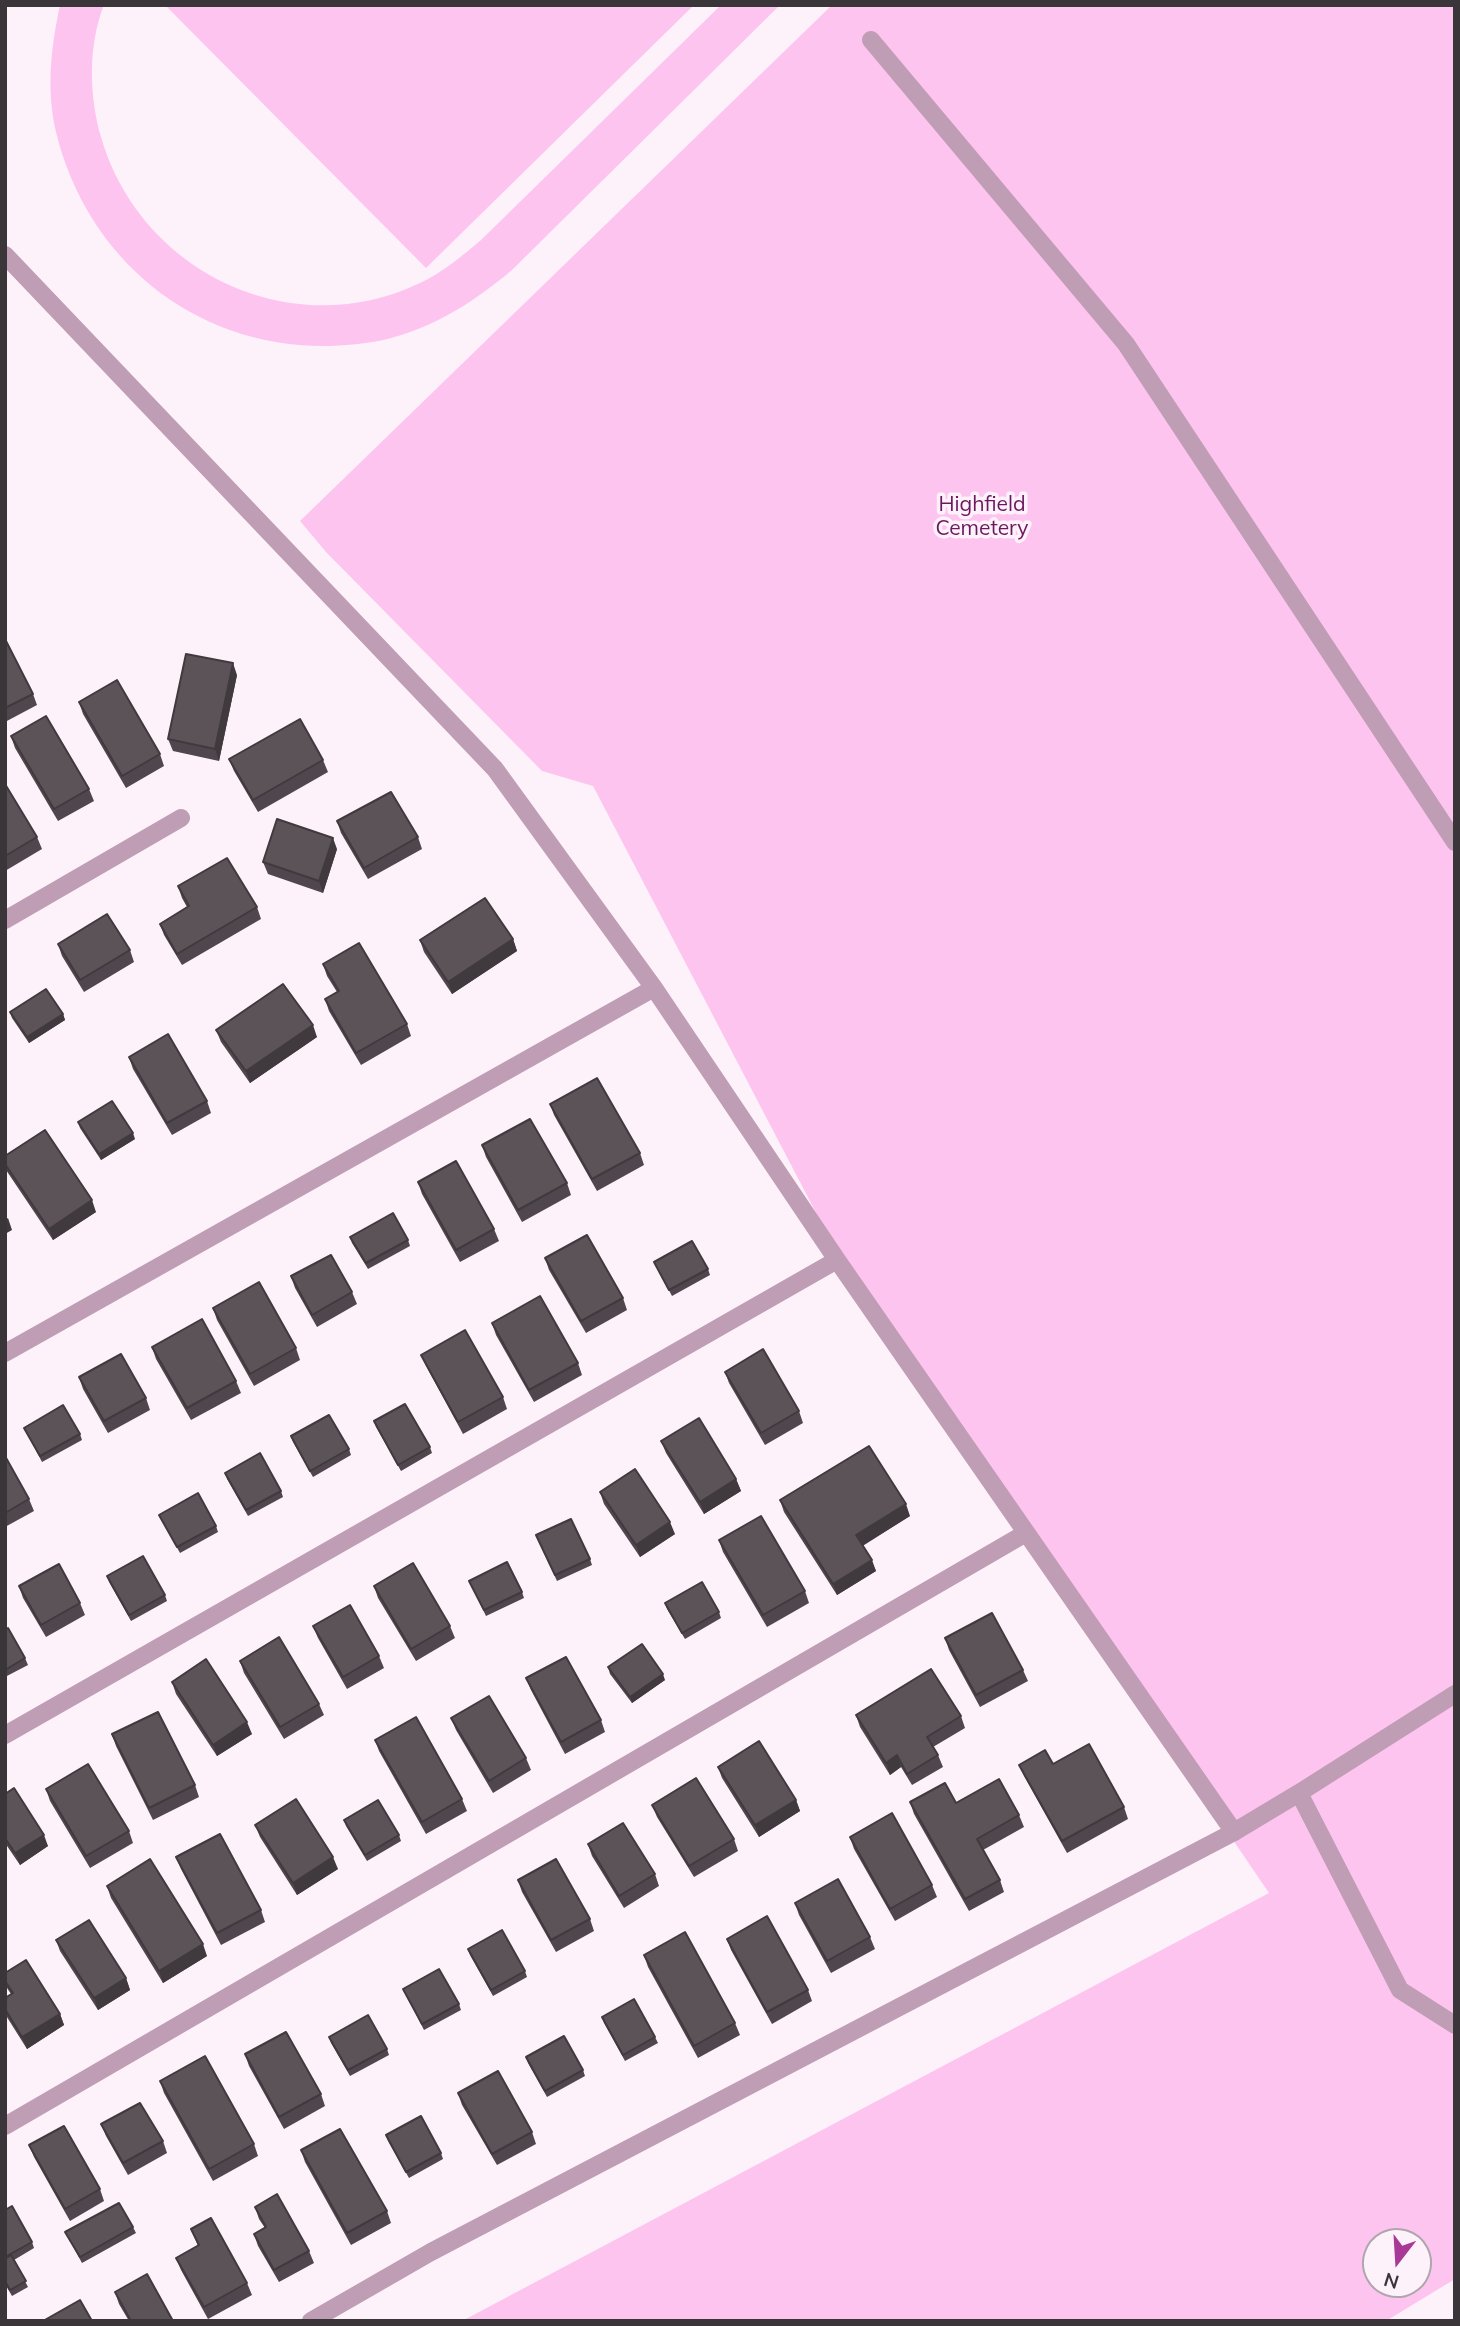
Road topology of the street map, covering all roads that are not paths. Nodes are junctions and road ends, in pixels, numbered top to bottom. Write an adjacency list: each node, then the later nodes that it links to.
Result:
1 (871, 40): 4 (street)
2 (5, 255): 6 (street)
3 (181, 818): 5 (street)
4 (1455, 842)
5 (5, 920)
6 (654, 988): 7 (street); 8 (street)
7 (837, 1260): 9 (street); 11 (street)
8 (5, 1353)
9 (1026, 1533): 13 (street); 15 (street)
10 (1455, 1694): 12 (street)
11 (5, 1735)
12 (1299, 1793): 13 (street); 14 (street)
13 (1234, 1832): 16 (street)
14 (1455, 2025)
15 (5, 2126)
16 (311, 2321)

